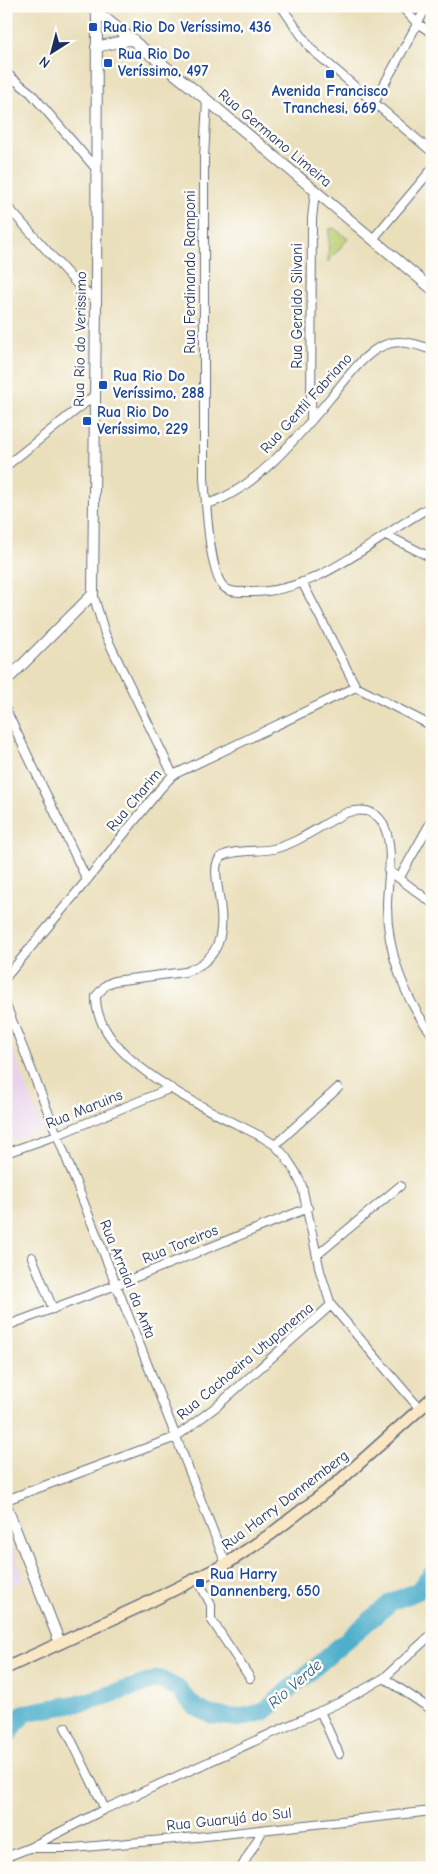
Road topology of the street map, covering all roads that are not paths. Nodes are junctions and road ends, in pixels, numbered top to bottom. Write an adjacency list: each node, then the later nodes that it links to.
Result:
1 (281, 6): 11 (street)
2 (402, 6): 5 (street)
3 (427, 6): 5 (street)
4 (95, 8): 7 (street, Rua Germano Limeira); 8 (street, Rua Rio do Verissimo)
5 (417, 23): 6 (street); 11 (street)
6 (432, 34)
7 (133, 40): 8 (street); 10 (street, Rua Germano Limeira)
8 (96, 47): 14 (street, Rua Rio do Verissimo)
9 (6, 73): 14 (street)
10 (206, 100): 15 (street, Rua Germano Limeira); 24 (street, Rua Ferdinando Ramponi)
11 (374, 103): 12 (street)
12 (432, 152)
13 (432, 169): 17 (street)
14 (97, 170): 19 (street, Rua Rio do Verissimo)
15 (315, 191): 17 (street, Rua Germano Limeira); 22 (street, Rua Geraldo Silvani)
16 (6, 206): 19 (street)
17 (373, 239): 18 (street, Rua Germano Limeira)
18 (432, 289)
19 (96, 302): 21 (street, Rua Rio do Verissimo)
20 (432, 350): 22 (street, Rua Gentil Fabriano)
21 (95, 395): 23 (street); 29 (street, Rua Rio do Verissimo)
22 (311, 421): 24 (street, Rua Gentil Fabriano)
23 (6, 466)
24 (206, 504): 28 (street, Rua Ferdinando Ramponi)
25 (432, 506): 26 (street)
26 (386, 535): 27 (street); 28 (street)
27 (432, 558)
28 (302, 582): 31 (street)
29 (93, 594): 30 (street); 34 (street, Rua Rio do Verissimo)
30 (6, 681)
31 (356, 686): 33 (street); 34 (street, Rua Charim)
32 (6, 710): 38 (street)
33 (432, 726)
34 (173, 775): 38 (street, Rua Charim)
35 (432, 820): 37 (street)
36 (388, 870): 37 (street); 42 (street); 43 (street)
37 (400, 877): 39 (street)
38 (87, 880): 40 (street, Rua Charim)
39 (432, 902)
40 (6, 977)
41 (6, 1005): 45 (street, Rua Arraial da Anta)
42 (432, 1034)
43 (171, 1088): 45 (street, Rua Maruins); 46 (street)
44 (338, 1088): 46 (street)
45 (57, 1135): 47 (street, Rua Maruins); 52 (street, Rua Arraial da Anta)
46 (275, 1145): 49 (street)
47 (6, 1153)
48 (400, 1186): 50 (street)
49 (308, 1208): 50 (street); 52 (street, Rua Toreiros)
50 (317, 1255): 53 (street)
51 (32, 1257): 54 (street)
52 (116, 1285): 54 (street, Rua Toreiros); 58 (street, Rua Arraial da Anta)
53 (331, 1305): 57 (street); 58 (street, Rua Cachoeira Utupanema)
54 (53, 1309): 55 (street, Rua Toreiros)
55 (6, 1326)
56 (432, 1398): 57 (main road, Rua Harry Dannemberg)
57 (420, 1409): 61 (main road, Rua Harry Dannemberg)
58 (176, 1437): 59 (street, Rua Cachoeira Utupanema); 61 (street, Rua Arraial da Anta)
59 (6, 1500)
60 (6, 1504): 64 (street)
61 (226, 1564): 62 (main road, Rua Harry Dannemberg)
62 (197, 1578): 64 (main road, Rua Harry Dannemberg); 66 (street)
63 (432, 1634): 67 (street)
64 (60, 1643): 65 (main road, Rua Harry Dannemberg)
65 (6, 1668)
66 (250, 1678)
67 (384, 1678): 68 (street); 69 (street)
68 (432, 1710)
69 (320, 1711): 71 (street); 72 (street)
70 (65, 1727): 72 (street)
71 (339, 1754)
72 (105, 1809): 75 (street)
73 (432, 1811): 74 (street, Rua Guarujá do Sul)
74 (263, 1830): 75 (street, Rua Guarujá do Sul); 77 (street)
75 (29, 1848): 76 (street)
76 (6, 1857)
77 (241, 1868)

